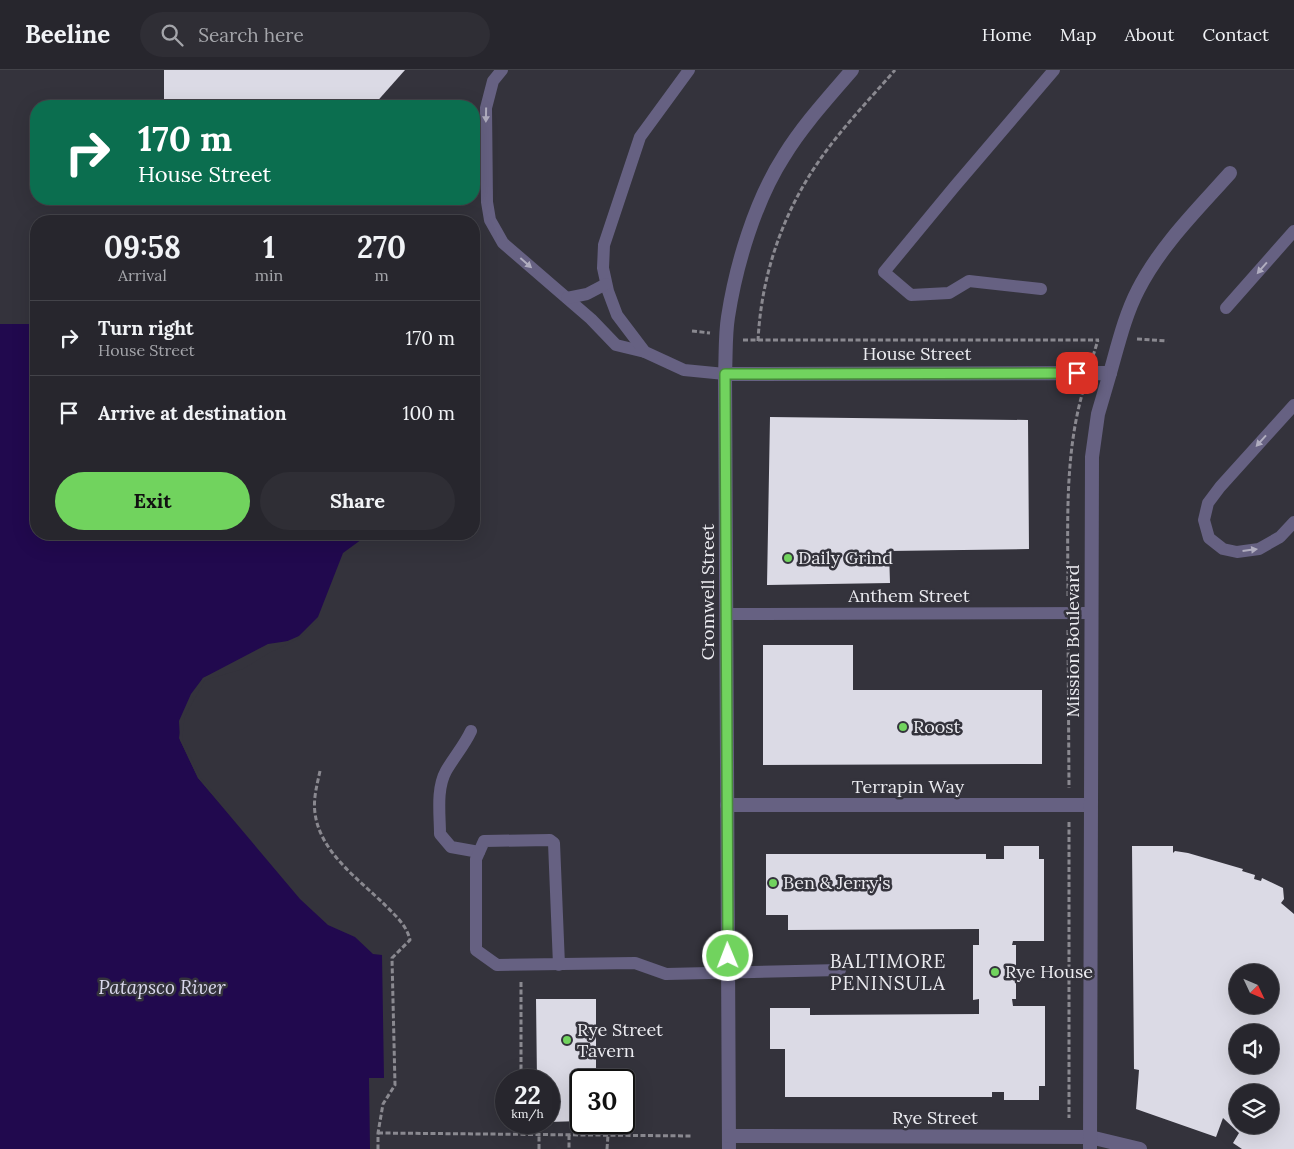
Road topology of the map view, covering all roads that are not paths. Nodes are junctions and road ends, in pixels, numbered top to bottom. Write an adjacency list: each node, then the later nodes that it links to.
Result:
1 (502, 70): 10 (lane, one-way to 10)
2 (852, 70): 14 (street, Cromwell Street)
3 (1054, 70): 9 (lane)
4 (685, 71): 8 (lane)
5 (1230, 173): 13 (street, Mission Boulevard)
6 (1294, 231): 7 (lane)
7 (1290, 245): 11 (lane, one-way to 11)
8 (606, 284): 10 (lane); 12 (lane)
9 (1041, 289)
10 (567, 298): 12 (lane)
11 (1226, 308)
12 (645, 352): 14 (lane)
13 (1110, 373): 14 (street, House Street); 17 (street, Mission Boulevard)
14 (725, 374): 18 (street, Cromwell Street)
15 (1294, 405): 16 (lane, one-way to 16)
16 (1294, 522)
17 (1092, 613): 18 (lane, Anthem Street); 21 (street, Mission Boulevard)
18 (727, 614): 20 (street, Cromwell Street)
19 (471, 731): 22 (lane)
20 (727, 805): 21 (street, Terrapin Way); 25 (street, Cromwell Street)
21 (1090, 805): 27 (street, Mission Boulevard)
22 (479, 852): 23 (lane); 23 (lane)
23 (559, 965): 25 (lane)
24 (840, 970): 25 (lane)
25 (728, 973): 26 (street, Cromwell Street)
26 (729, 1143): 27 (street, Rye Street)
27 (1090, 1143): 28 (street, Rye Street)
28 (1140, 1149)

